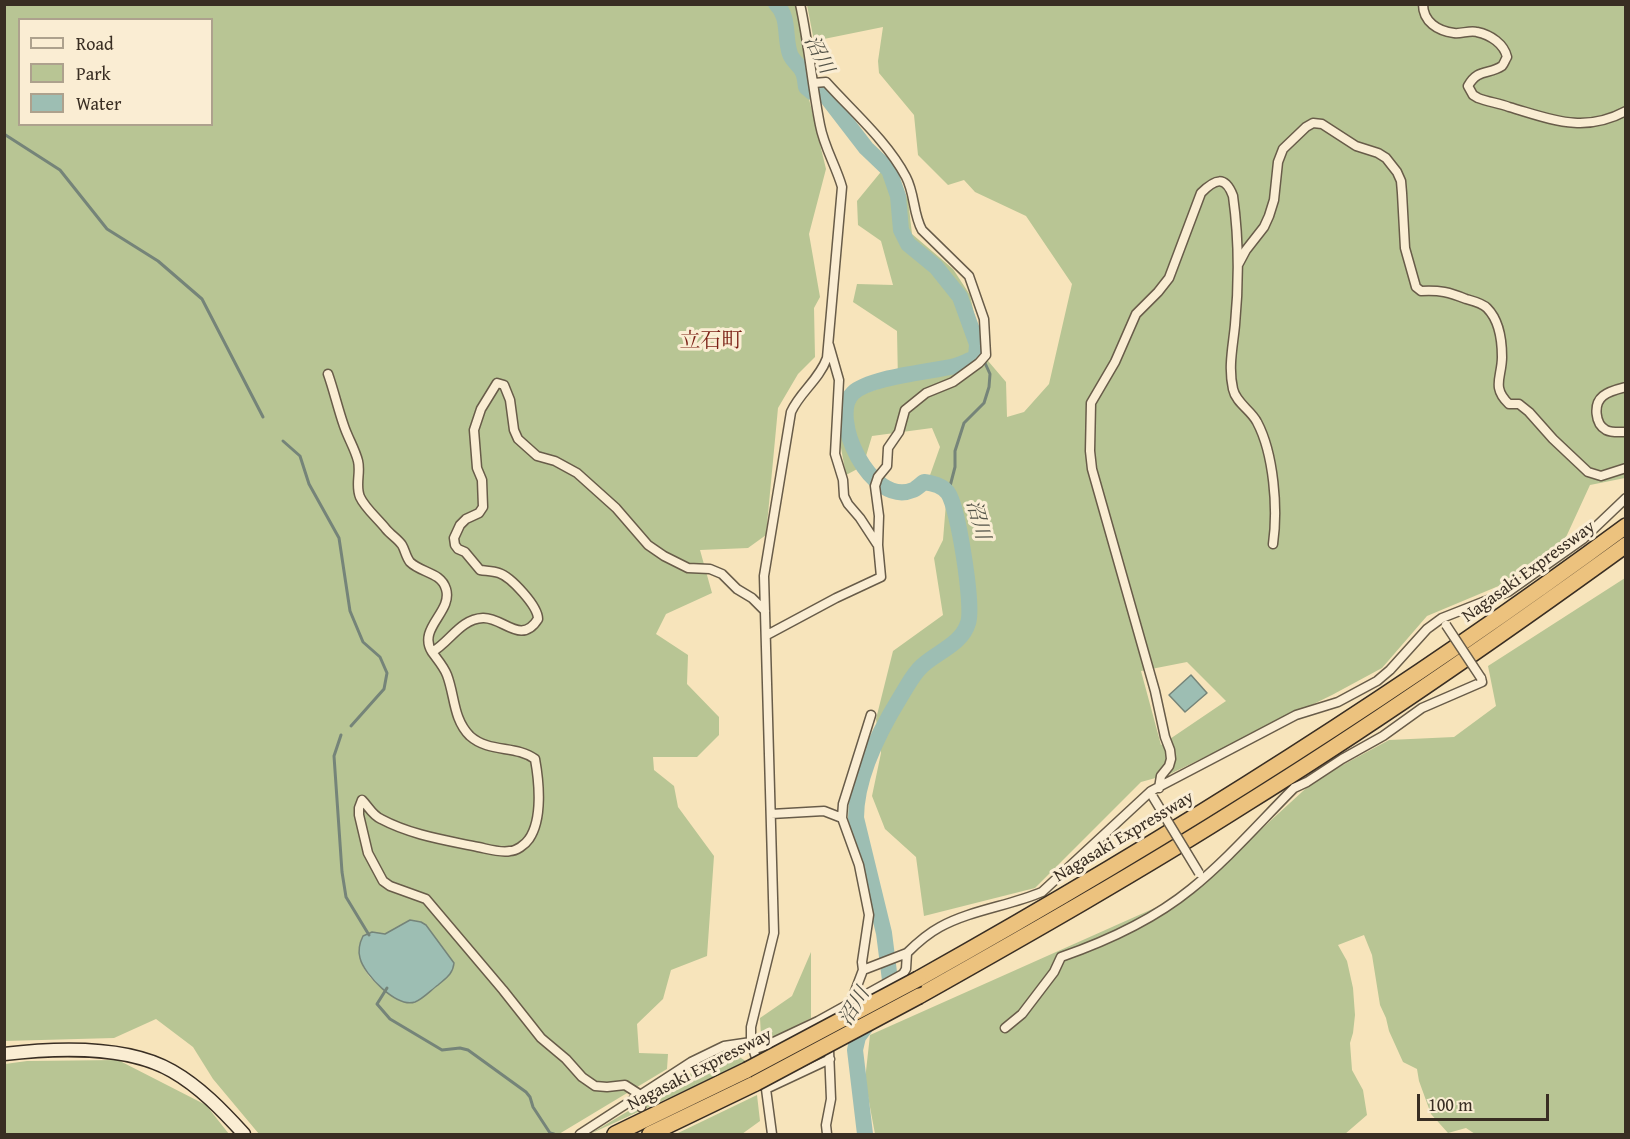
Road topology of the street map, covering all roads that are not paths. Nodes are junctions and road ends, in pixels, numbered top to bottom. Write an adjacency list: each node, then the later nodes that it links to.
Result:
1 (800, 4): 3 (street)
2 (1423, 4): 4 (street)
3 (814, 83): 6 (street); 14 (street)
4 (1626, 111)
5 (1239, 265): 10 (street); 13 (street); 21 (street)
6 (829, 345): 14 (street); 16 (street)
7 (328, 374): 19 (street)
8 (1626, 387): 9 (street)
9 (1626, 432)
10 (1626, 468)
11 (1626, 498): 17 (street)
12 (1626, 526): 38 (highway, Nagasaki Expressway, bridge)
13 (1273, 544)
14 (878, 545): 18 (street)
15 (1626, 545): 33 (highway, Nagasaki Expressway, bridge)
16 (765, 611): 18 (street); 19 (street)
17 (1444, 622): 21 (street); 24 (street, bridge)
18 (767, 635): 22 (street)
19 (432, 652): 34 (street)
20 (871, 715): 23 (street)
21 (1155, 792): 24 (street, bridge); 25 (street)
22 (771, 814): 23 (street); 30 (street)
23 (842, 818): 26 (street)
24 (1201, 876): 29 (street)
25 (907, 952): 26 (street); 27 (street)
26 (863, 970): 27 (street)
27 (851, 1002): 28 (street)
28 (818, 1021): 30 (street); 32 (street)
29 (1005, 1028)
30 (753, 1046): 33 (street); 34 (street)
31 (4, 1054): 36 (street)
32 (830, 1059): 33 (street); 41 (street)
33 (761, 1086): 39 (highway, Nagasaki Expressway); 40 (street)
34 (637, 1096): 35 (street); 37 (street)
35 (641, 1107)
36 (244, 1134)
37 (580, 1134)
38 (615, 1134)
39 (650, 1134)
40 (772, 1134)
41 (827, 1134)

